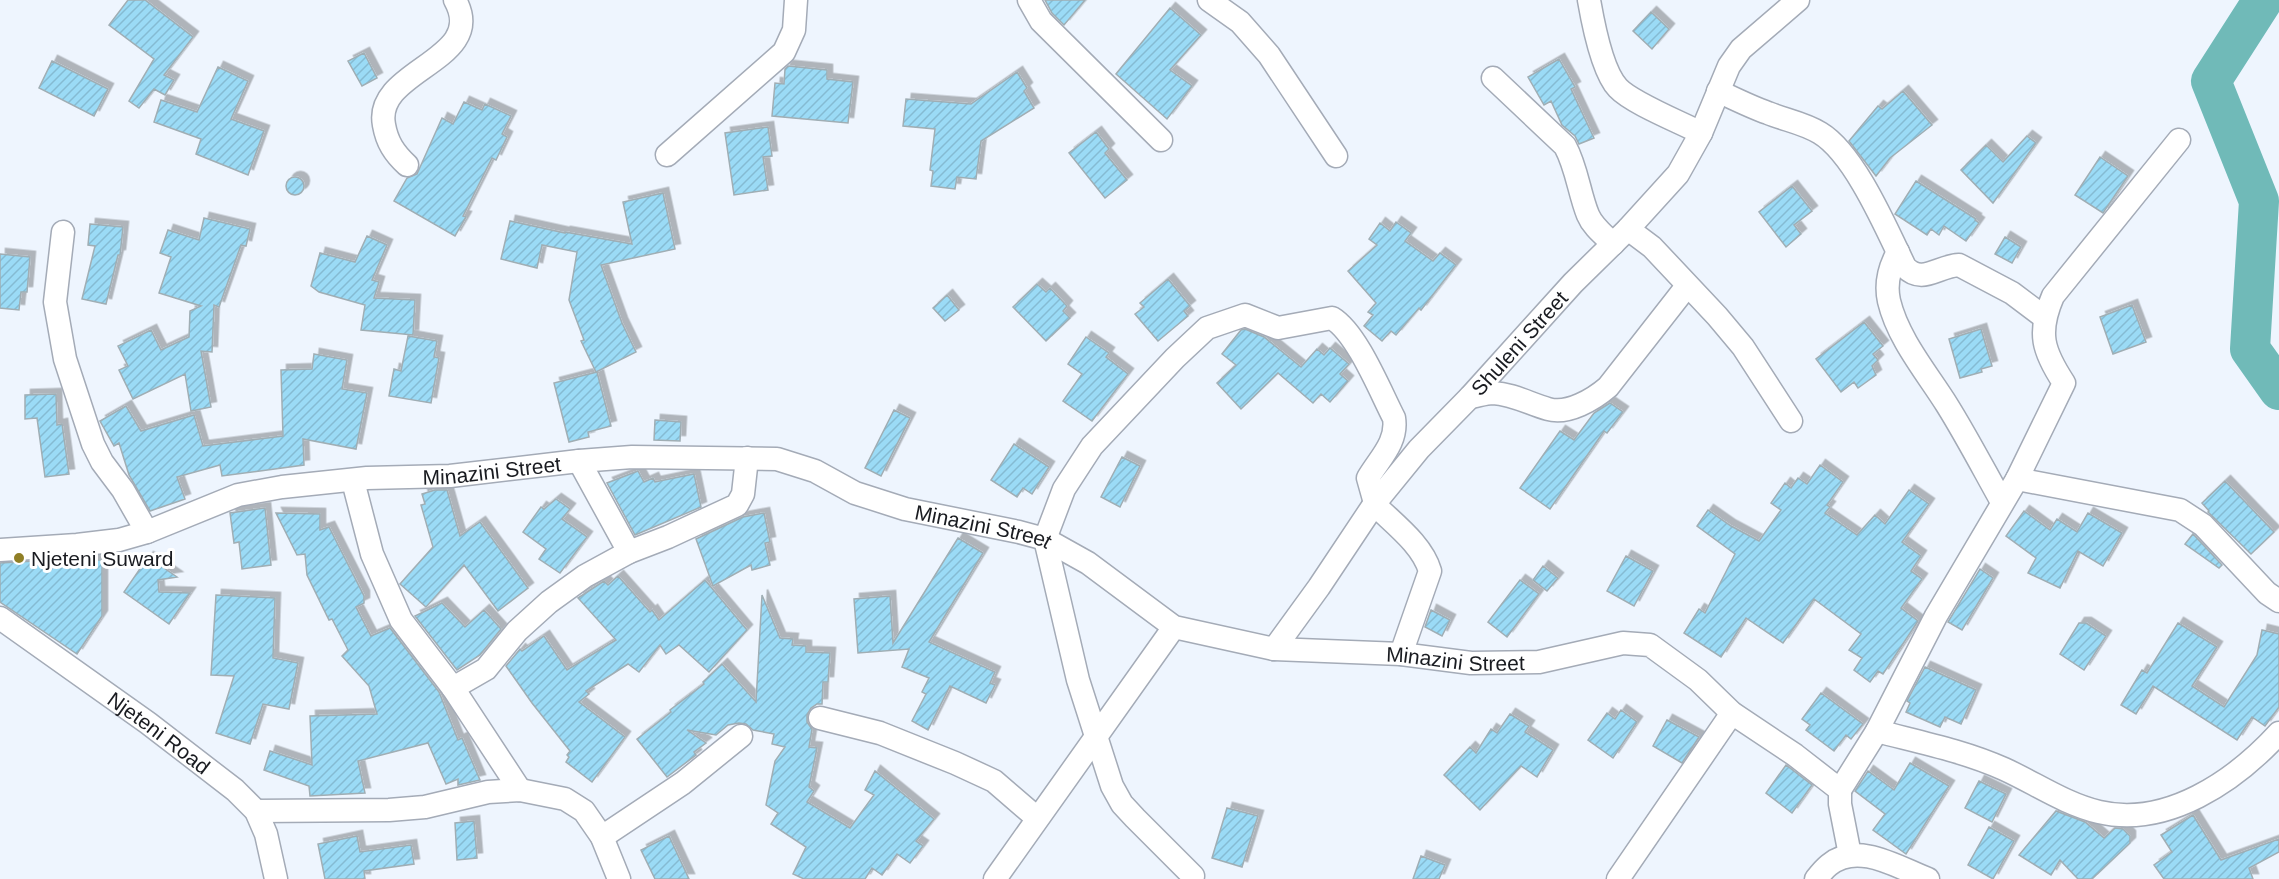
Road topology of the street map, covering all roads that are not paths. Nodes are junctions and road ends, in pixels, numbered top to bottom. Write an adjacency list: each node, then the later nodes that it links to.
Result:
1 (455, 0): 14 (street)
2 (796, 0): 12 (street)
3 (1029, 0): 10 (street)
4 (1209, 0): 13 (street)
5 (1589, 0): 9 (street)
6 (1798, 0): 8 (street, Shuleni Street)
7 (1493, 78): 16 (street)
8 (1718, 91): 9 (street, Shuleni Street); 17 (street)
9 (1701, 133): 16 (street, Shuleni Street)
10 (1161, 140)
11 (2179, 140): 19 (street)
12 (667, 155)
13 (1336, 156)
14 (407, 165)
15 (63, 232): 28 (street)
16 (1621, 236): 18 (street); 20 (street, Shuleni Street)
17 (1898, 252): 19 (street); 26 (street)
18 (1687, 286): 20 (street); 21 (street)
19 (2044, 317): 24 (street)
20 (1470, 397): 27 (street, Shuleni Street)
21 (1791, 421)
22 (747, 458): 23 (street, Minazini Street); 29 (street, Minazini Street); 31 (street)
23 (579, 460): 25 (street, Minazini Street); 31 (street)
24 (2017, 479): 26 (street); 32 (street)
25 (353, 481): 28 (street, Minazini Street); 37 (street)
26 (2002, 502): 40 (street)
27 (1375, 503): 29 (street); 35 (street, Shuleni Street); 36 (street)
28 (147, 532): 30 (street, Minazini Street)
29 (1045, 539): 34 (street, Minazini Street); 43 (street)
30 (0, 550)
31 (628, 552): 37 (street)
32 (2279, 601)
33 (0, 618): 46 (street, Njeteni Road)
34 (1174, 627): 35 (street, Minazini Street); 43 (street)
35 (1274, 649): 36 (street, Minazini Street)
36 (1401, 654): 38 (street, Minazini Street)
37 (453, 688): 44 (street)
38 (1732, 713): 45 (street, Minazini Street); 54 (street)
39 (820, 718): 47 (street)
40 (1877, 731): 41 (street); 45 (street)
41 (2279, 733)
42 (741, 736): 48 (street)
43 (1096, 737): 47 (street); 50 (street)
44 (520, 790): 46 (street); 48 (street)
45 (1840, 790): 49 (street)
46 (256, 811): 51 (street, Njeteni Road)
47 (1037, 818): 53 (street)
48 (602, 837): 52 (street)
49 (1850, 855): 55 (street); 56 (street)
50 (1193, 876)
51 (276, 879)
52 (619, 879)
53 (995, 879)
54 (1618, 879)
55 (1816, 879)
56 (1928, 879)

